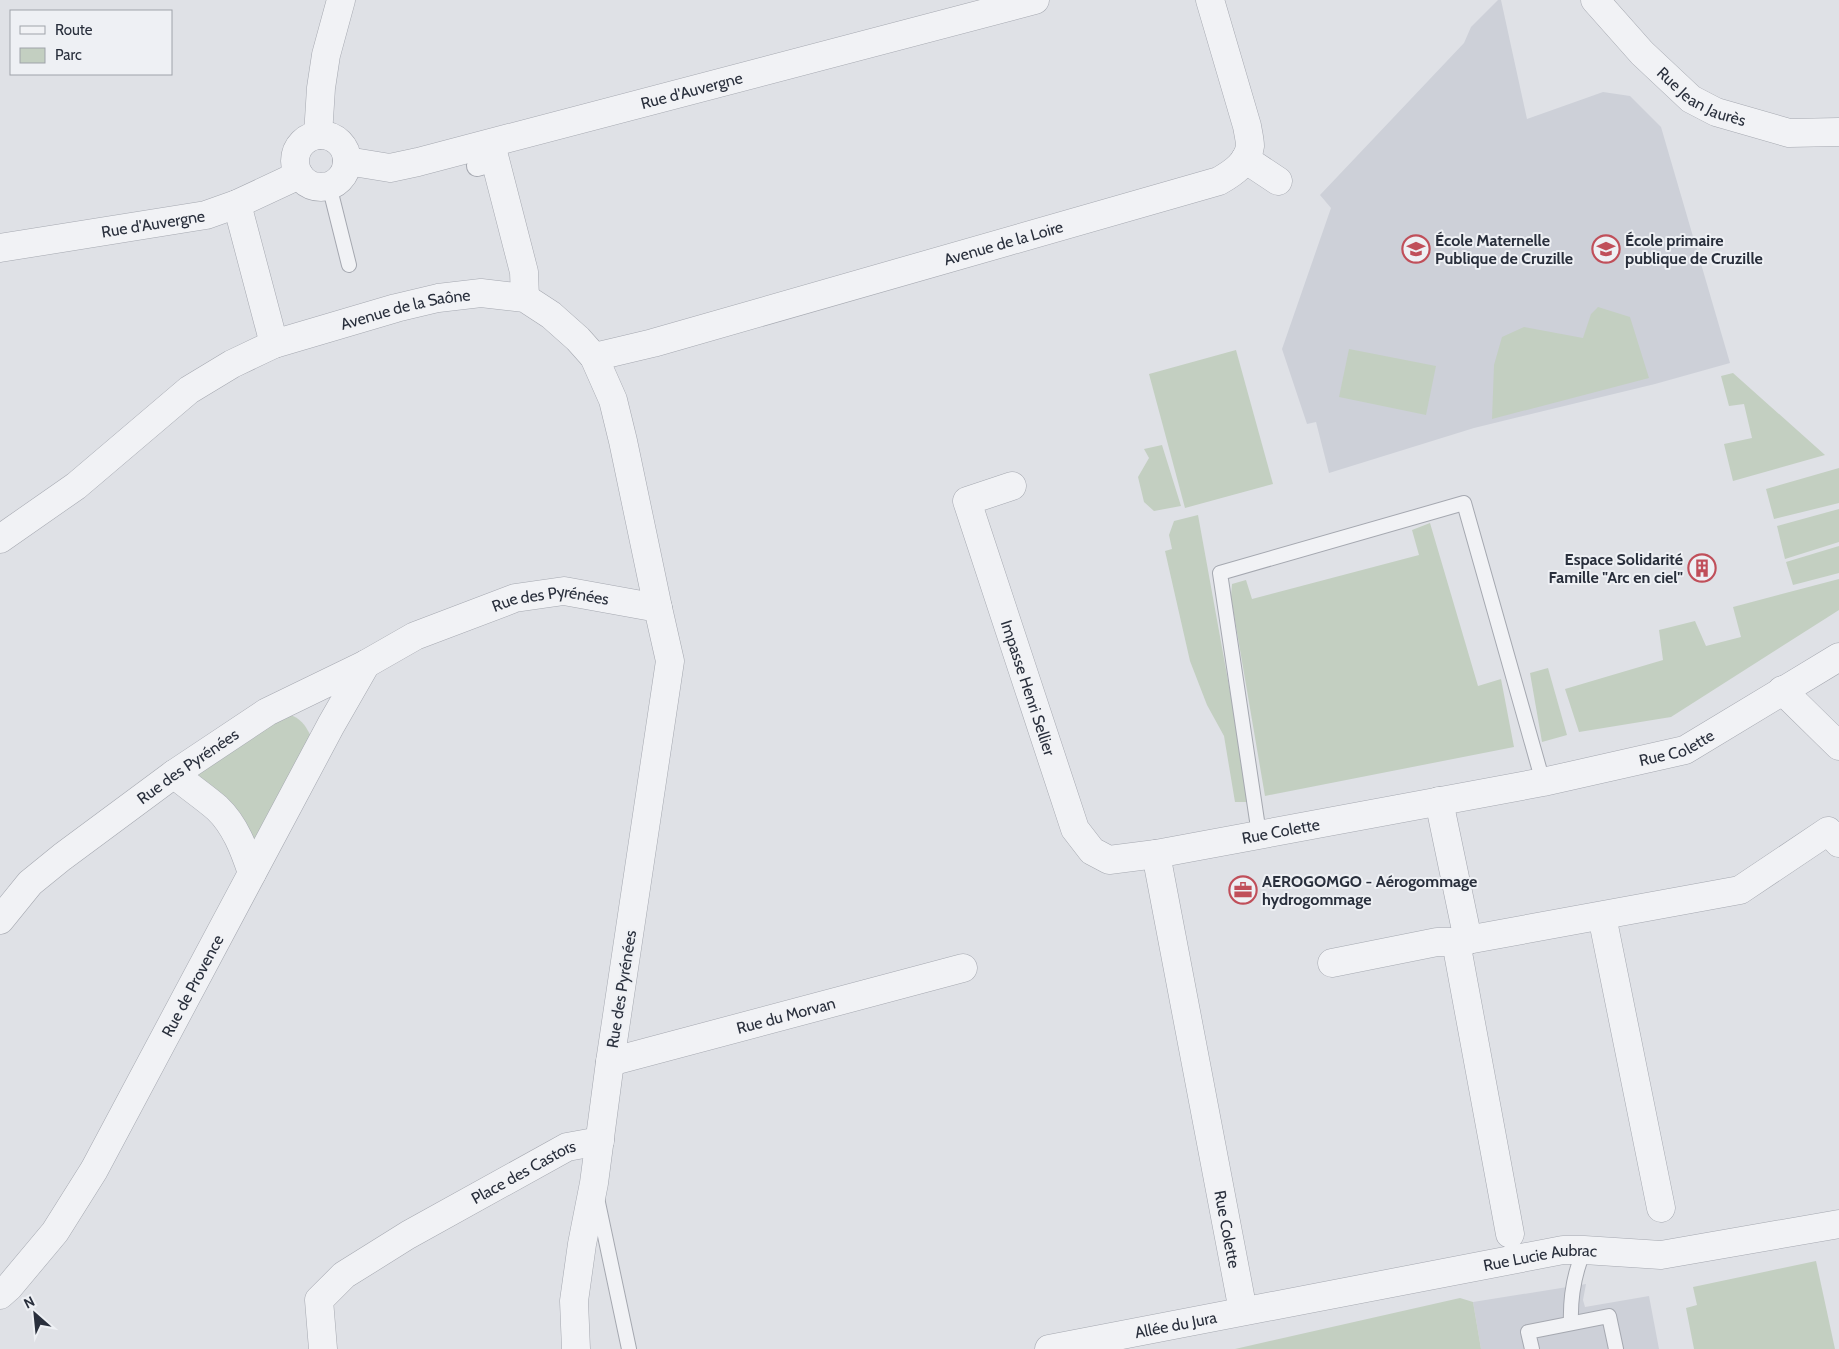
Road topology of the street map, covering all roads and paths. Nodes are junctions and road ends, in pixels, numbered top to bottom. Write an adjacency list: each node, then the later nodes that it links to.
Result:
1 (341, 0): 6 (street)
2 (1036, 0): 7 (street, Rue d'Auvergne)
3 (1210, 0): 8 (street)
4 (1595, 0): 5 (street, Rue Jean Jaurès)
5 (1839, 132)
6 (318, 135): 9 (street); 10 (street)
7 (488, 157): 9 (street, Rue d'Auvergne); 16 (street)
8 (1245, 159): 11 (street); 18 (street, Avenue de la Loire)
9 (347, 161): 12 (street)
10 (299, 175): 12 (street); 13 (street, Rue d'Auvergne)
11 (1278, 181)
12 (329, 185): 15 (lane)
13 (237, 204): 14 (street, Rue d'Auvergne); 17 (street)
14 (0, 248)
15 (349, 265)
16 (524, 298): 17 (street, Avenue de la Saône); 18 (street, Avenue de la Saône)
17 (274, 344): 20 (street, Avenue de la Saône)
18 (594, 357): 21 (street, Avenue de la Saône)
19 (1012, 486): 31 (street, Impasse Henri Sellier)
20 (0, 539)
21 (658, 608): 23 (street, Rue des Pyrénées); 38 (street, Rue des Pyrénées)
22 (1839, 657): 24 (street, Rue Colette)
23 (366, 664): 26 (street, Rue des Pyrénées); 32 (street, Rue de Provence)
24 (1782, 690): 25 (street); 27 (street, Rue Colette)
25 (1839, 746)
26 (174, 774): 32 (street); 34 (street, Rue des Pyrénées)
27 (1543, 782): 28 (street, Rue Colette); 30 (lane)
28 (1439, 801): 30 (street, Rue Colette); 35 (street)
29 (1835, 832): 33 (street)
30 (1259, 834): 31 (street, Rue Colette)
31 (1156, 854): 46 (street, Rue Colette)
32 (252, 873): 45 (street, Rue de Provence)
33 (1602, 916): 35 (street); 41 (street)
34 (0, 920)
35 (1462, 941): 36 (street); 43 (street)
36 (1332, 963)
37 (963, 968): 38 (street, Rue du Morvan)
38 (610, 1062): 39 (street, Rue des Pyrénées)
39 (600, 1141): 40 (street, Place des Castors); 48 (street, Place des Castors)
40 (594, 1183): 49 (street, Place des Castors); 50 (lane)
41 (1661, 1208)
42 (1839, 1224): 44 (street, Rue Lucie Aubrac)
43 (1510, 1234)
44 (1584, 1250): 46 (street, Rue Lucie Aubrac); 47 (lane)
45 (0, 1295)
46 (1243, 1311): 51 (street, Allée du Jura)
47 (1571, 1323): 52 (lane); 53 (lane)
48 (324, 1349)
49 (576, 1349)
50 (629, 1349)
51 (1050, 1349)
52 (1532, 1349)
53 (1616, 1349)

